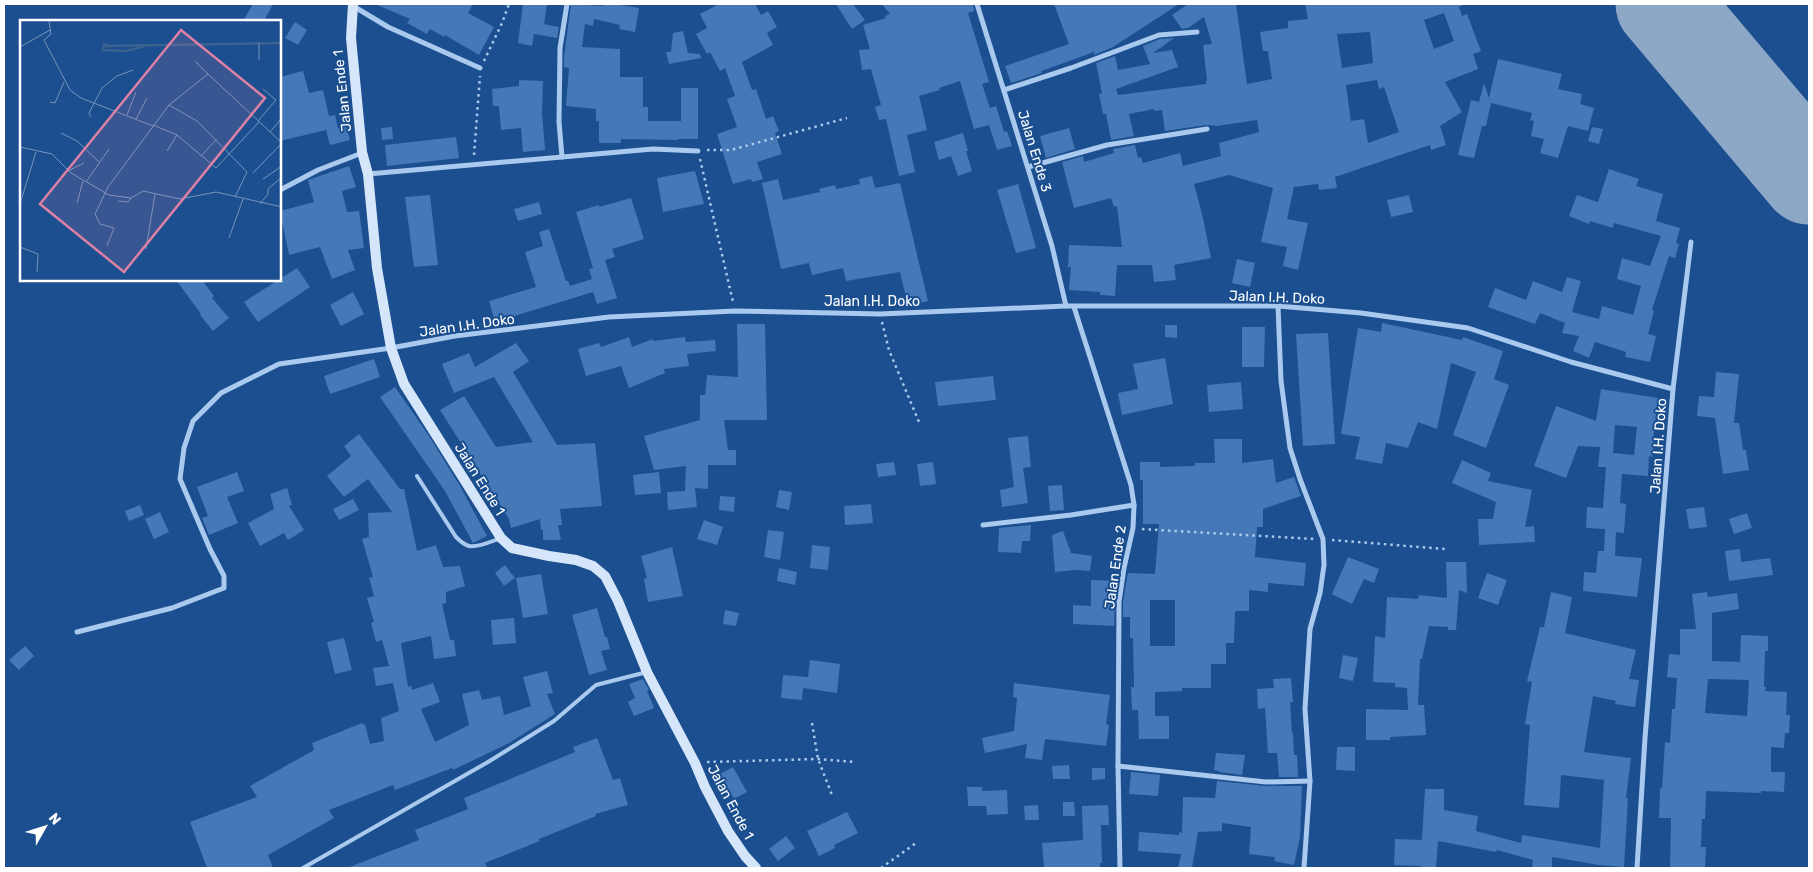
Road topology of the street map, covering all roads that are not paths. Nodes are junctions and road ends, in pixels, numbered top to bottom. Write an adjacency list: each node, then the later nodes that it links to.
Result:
1 (567, 4): 10 (street)
2 (977, 4): 6 (street, Jalan Ende 3)
3 (353, 5): 5 (street); 9 (street, Jalan Ende 1)
4 (1196, 32): 6 (street)
5 (480, 68)
6 (1004, 90): 11 (street, Jalan Ende 3)
7 (1207, 129): 11 (street)
8 (698, 151): 10 (street)
9 (362, 152): 12 (street, Jalan Ende 1); 13 (street)
10 (562, 157): 12 (street)
11 (1028, 168): 15 (street, Jalan Ende 3)
12 (368, 174): 18 (street, Jalan Ende 1)
13 (281, 189)
14 (1691, 242): 19 (street)
15 (1066, 306): 17 (street, Jalan I.H. Doko); 18 (street, Jalan I.H. Doko)
16 (1278, 306): 17 (street, Jalan I.H. Doko); 19 (street, Jalan I.H. Doko); 27 (street)
17 (1074, 307): 21 (street, Jalan Ende 2)
18 (391, 348): 23 (street, Jalan Ende 1); 24 (street, Jalan I.H. Doko)
19 (1673, 388): 32 (street, Jalan I.H. Doko)
20 (417, 476): 23 (lane)
21 (1134, 505): 22 (street); 26 (street, Jalan Ende 2)
22 (983, 525)
23 (501, 538): 25 (street, Jalan Ende 1)
24 (77, 632)
25 (647, 672): 28 (lane); 29 (street, Jalan Ende 1)
26 (1118, 766): 27 (street); 30 (street, Jalan Ende 2)
27 (1310, 781): 31 (street)
28 (303, 868)
29 (756, 868)
30 (1120, 868)
31 (1304, 868)
32 (1637, 868)

